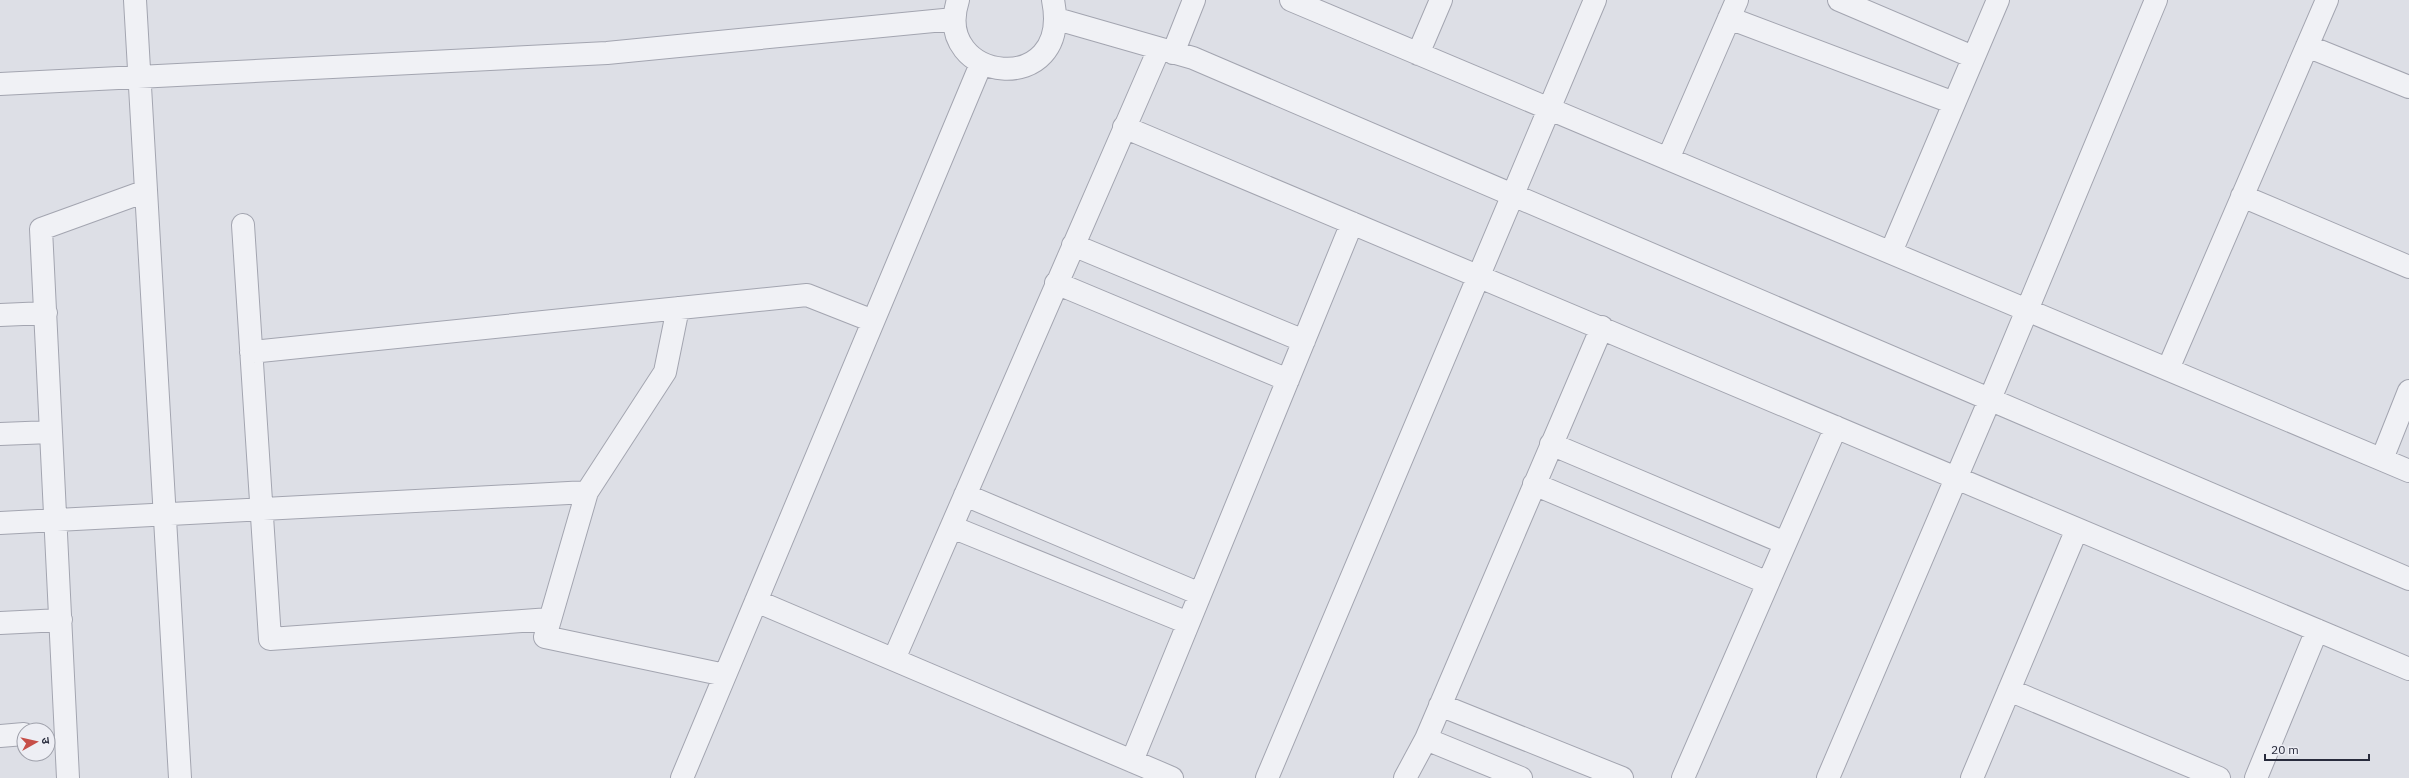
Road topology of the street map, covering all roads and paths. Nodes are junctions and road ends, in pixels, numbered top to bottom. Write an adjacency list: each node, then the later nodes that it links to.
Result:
1 (135, 0): 18 (street)
2 (1194, 0): 14 (street)
3 (1291, 0): 15 (street)
4 (1441, 0): 15 (street)
5 (1595, 0): 22 (street)
6 (1839, 0): 16 (street)
7 (1998, 0): 16 (street)
8 (2156, 0): 36 (street)
9 (2327, 0): 13 (street)
10 (956, 9): 17 (street); 18 (street)
11 (1733, 9): 21 (street); 24 (street)
12 (1055, 10): 14 (street); 17 (street)
13 (2307, 46): 20 (street); 27 (street)
14 (1166, 51): 23 (street); 26 (street)
15 (1418, 54): 22 (street)
16 (1974, 57): 21 (street)
17 (981, 64): 39 (street)
18 (139, 77): 19 (street); 25 (street)
19 (0, 84)
20 (2409, 87)
21 (1954, 103): 31 (street)
22 (1549, 109): 24 (street); 26 (street)
23 (1124, 127): 28 (street); 30 (street)
24 (1668, 159): 31 (street)
25 (146, 191): 37 (street); 58 (street)
26 (1513, 195): 33 (street); 46 (street)
27 (2242, 196): 32 (street); 43 (street)
28 (1352, 223): 33 (street); 41 (street)
29 (243, 226): 42 (street)
30 (1073, 245): 34 (street); 41 (street)
31 (1891, 252): 36 (street)
32 (2409, 267)
33 (1479, 276): 40 (street); 87 (street)
34 (1056, 283): 44 (street); 56 (street)
35 (678, 308): 39 (street); 42 (street); 55 (street)
36 (2027, 310): 43 (street); 46 (street)
37 (46, 313): 38 (street); 48 (street)
38 (0, 315)
39 (873, 321): 67 (street)
40 (1602, 327): 47 (street); 50 (street)
41 (1304, 341): 44 (street)
42 (251, 352): 57 (street)
43 (2168, 369): 51 (street)
44 (1288, 380): 66 (street)
45 (2409, 391): 51 (street)
46 (1990, 399): 53 (street); 64 (street)
47 (1836, 428): 53 (street); 63 (street)
48 (51, 432): 49 (street); 59 (street)
49 (0, 434)
50 (1551, 444): 54 (street); 63 (street)
51 (2382, 459): 52 (street)
52 (2409, 470)
53 (1956, 478): 62 (street); 92 (street)
54 (1534, 484): 65 (street); 77 (street)
55 (587, 492): 57 (street); 68 (street)
56 (965, 495): 61 (street); 66 (street)
57 (262, 509): 58 (street); 68 (street)
58 (164, 515): 59 (street); 84 (street)
59 (55, 520): 60 (street); 69 (street)
60 (0, 523)
61 (952, 527): 71 (street); 73 (street)
62 (2077, 529): 72 (street); 76 (street)
63 (1786, 543): 65 (street)
64 (2409, 579)
65 (1768, 583): 91 (street)
66 (1200, 594): 71 (street)
67 (756, 601): 73 (street); 75 (street)
68 (550, 619): 75 (street)
69 (61, 620): 70 (street); 78 (street)
70 (0, 623)
71 (1188, 623): 82 (street)
72 (2317, 630): 74 (street); 95 (street)
73 (894, 660): 82 (street)
74 (2409, 669)
75 (725, 675): 85 (street)
76 (2009, 690): 93 (street); 94 (street)
77 (1440, 705): 81 (street); 90 (street)
78 (57, 733): 83 (street)
79 (16, 735): 80 (street)
80 (0, 736)
81 (1426, 739): 88 (street); 89 (street)
82 (1132, 761): 86 (street)
83 (68, 778)
84 (180, 778)
85 (682, 778)
86 (1172, 778)
87 (1266, 778)
88 (1405, 778)
89 (1521, 778)
90 (1622, 778)
91 (1683, 778)
92 (1828, 778)
93 (1972, 778)
94 (2219, 778)
95 (2256, 778)

